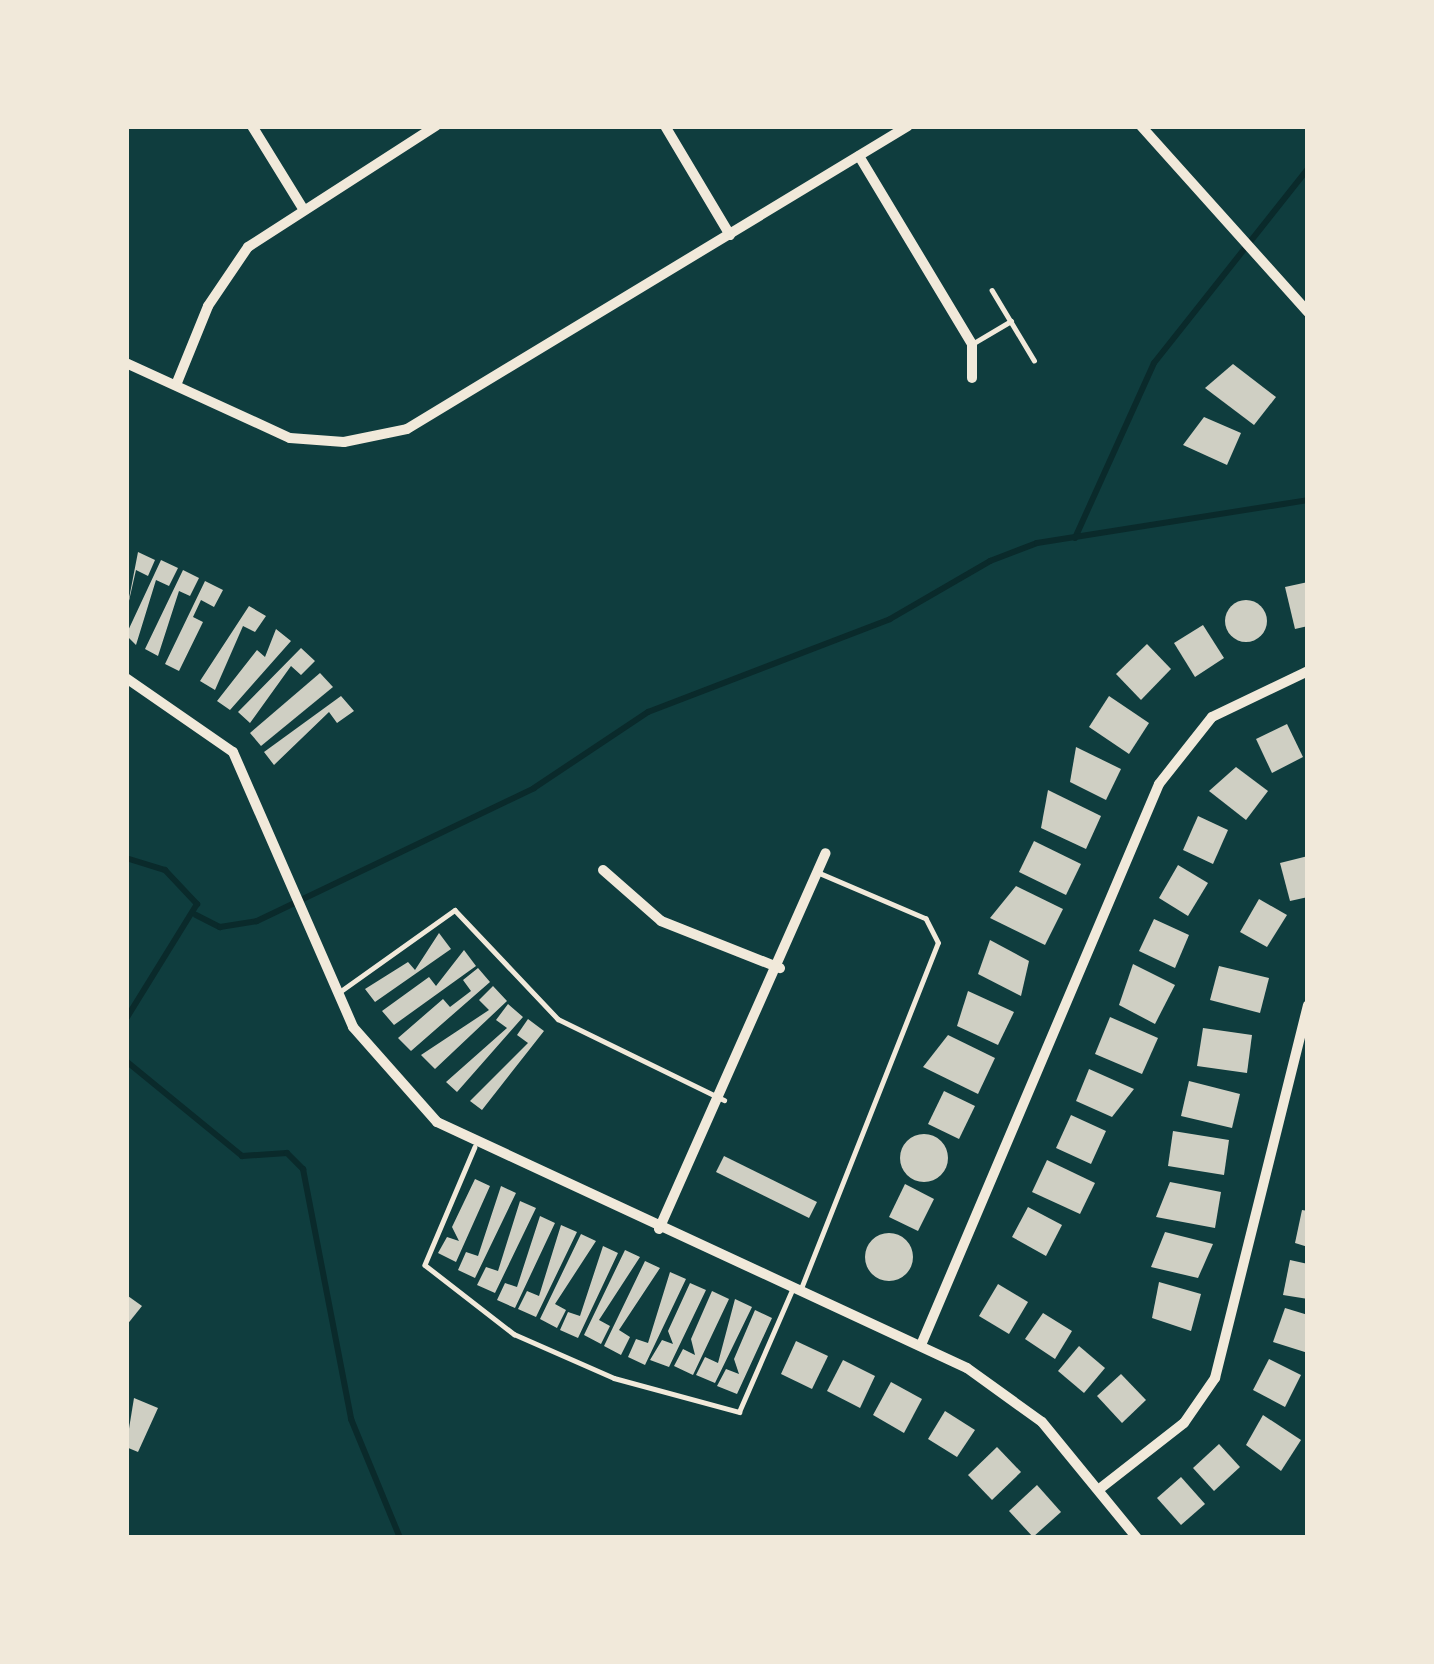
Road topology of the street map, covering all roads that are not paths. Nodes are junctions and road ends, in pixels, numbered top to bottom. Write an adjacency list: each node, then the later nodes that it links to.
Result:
1 (252, 126): 7 (street)
2 (436, 126): 7 (street)
3 (665, 126): 8 (street)
4 (908, 126): 6 (street)
5 (1141, 126): 10 (street)
6 (859, 156): 8 (street); 12 (street)
7 (302, 207): 16 (street)
8 (730, 235): 16 (street)
9 (992, 290): 11 (lane)
10 (1308, 312)
11 (1011, 322): 12 (lane); 13 (lane)
12 (972, 344): 15 (street)
13 (1034, 360)
14 (126, 363): 16 (street)
15 (972, 378)
16 (176, 386)
17 (1308, 671): 29 (street)
18 (126, 678): 23 (street)
19 (826, 853): 21 (street)
20 (603, 870): 22 (street)
21 (818, 872): 22 (street); 28 (lane)
22 (780, 968): 25 (street)
23 (336, 994): 25 (lane); 26 (street)
24 (1308, 1005): 30 (street)
25 (724, 1100): 27 (street)
26 (475, 1147): 27 (street); 28 (lane)
27 (659, 1229): 28 (street)
28 (796, 1290): 29 (street)
29 (921, 1345): 30 (street)
30 (1102, 1487): 31 (street)
31 (1137, 1538)

